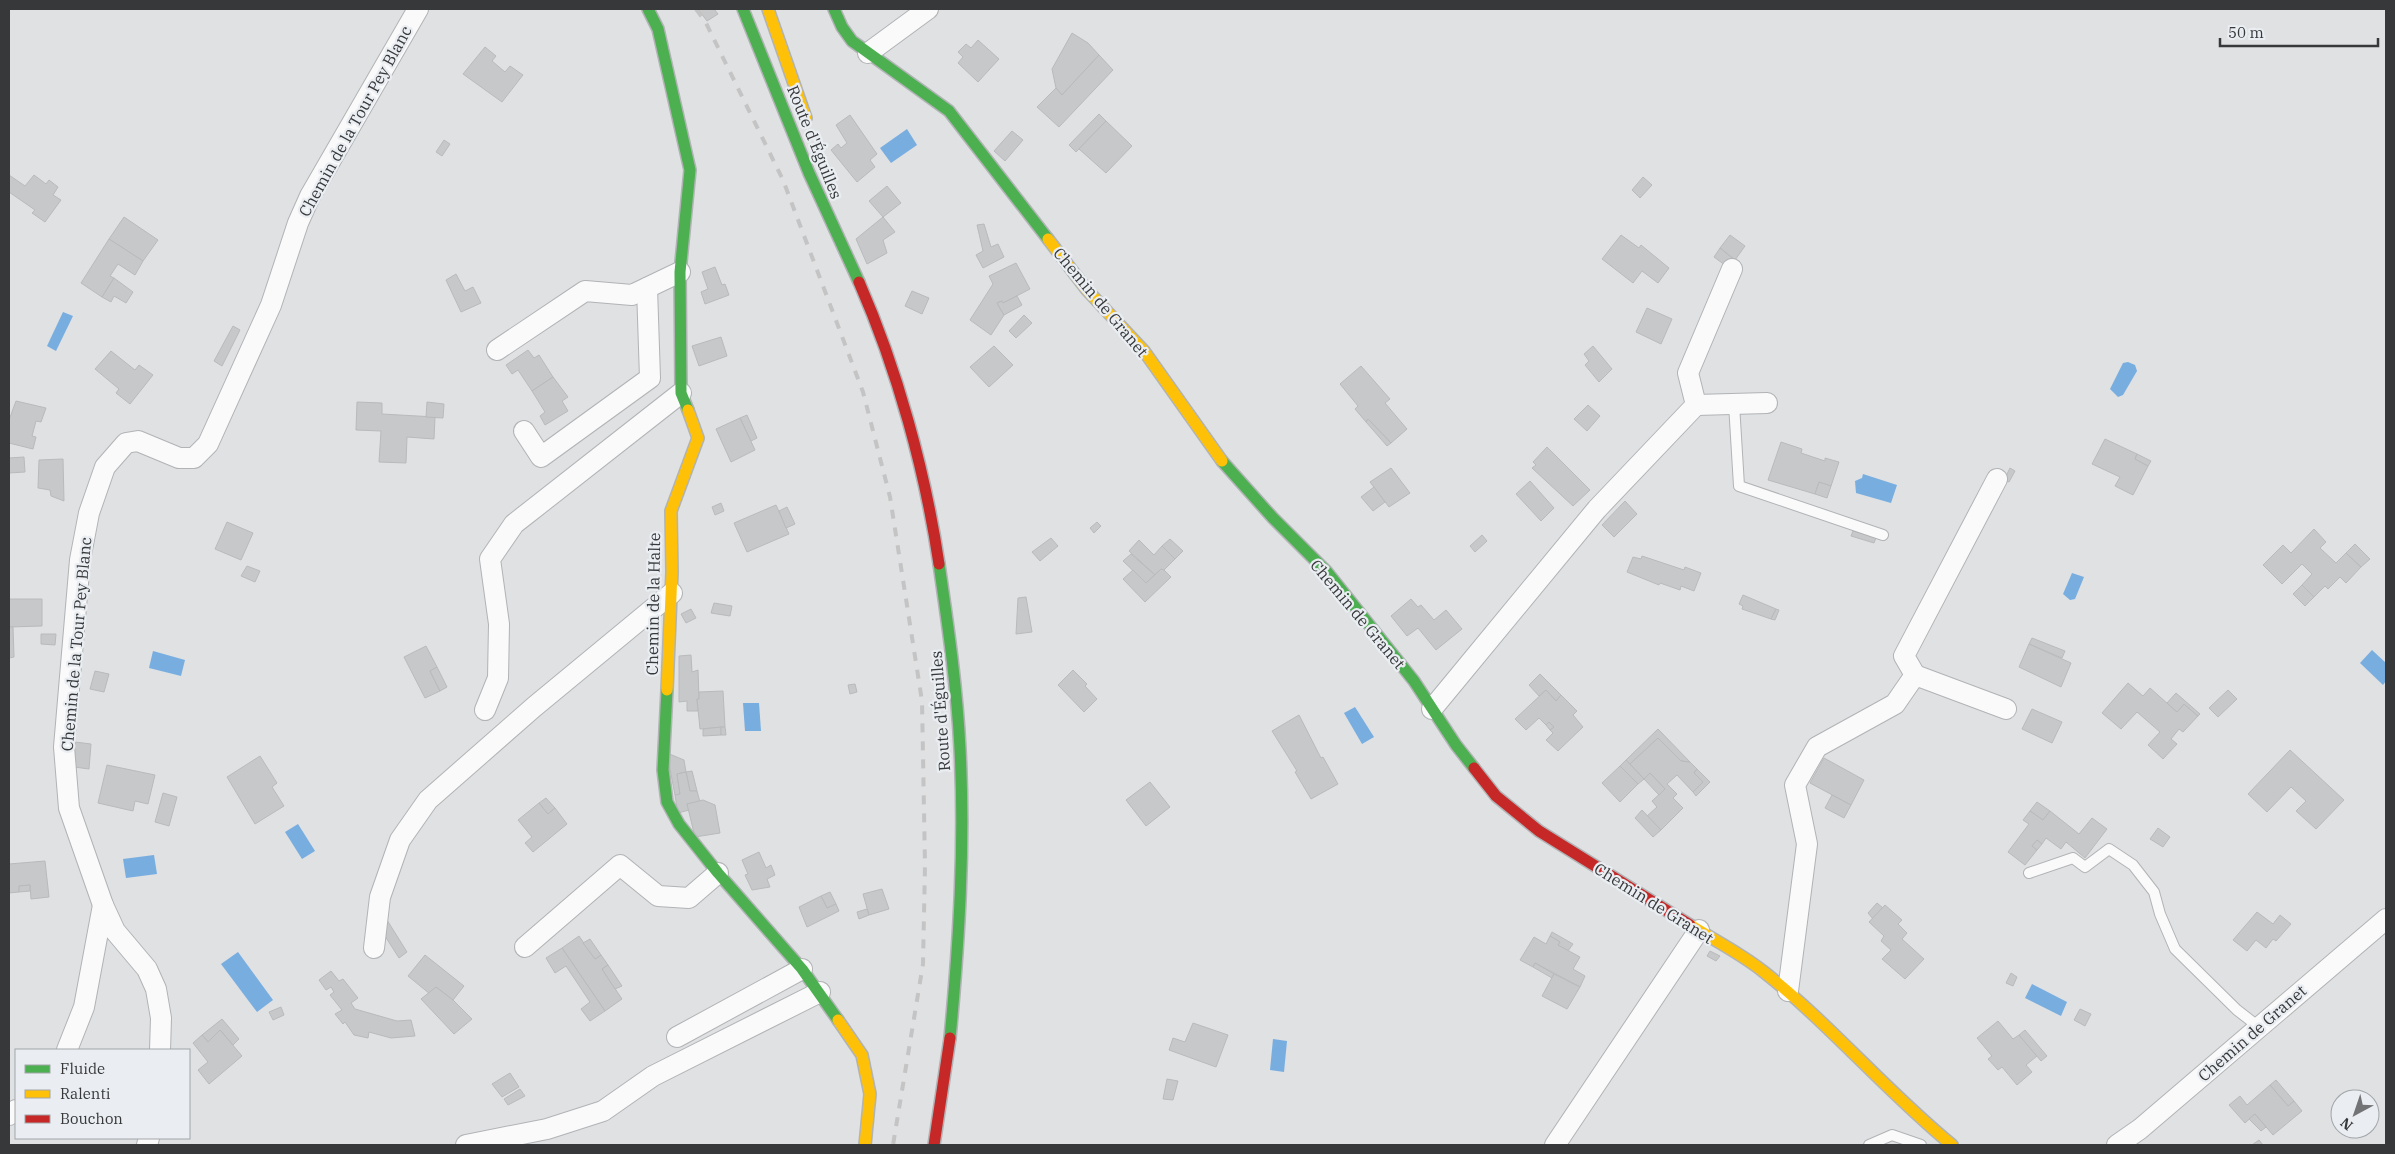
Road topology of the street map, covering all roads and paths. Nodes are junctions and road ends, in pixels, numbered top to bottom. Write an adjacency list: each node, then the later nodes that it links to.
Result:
1 (418, 9): 29 (street, Chemin de la Tour Pey Blanc)
2 (648, 9): 11 (street, Chemin de la Halte)
3 (743, 9): 12 (street, Route d'Éguilles)
4 (768, 9): 8 (street, Route d'Éguilles)
5 (834, 9): 7 (street, Chemin de Granet)
6 (928, 9): 7 (street)
7 (868, 53): 24 (street, Chemin de Granet)
8 (810, 127)
9 (831, 192): 12 (street, Route d'Éguilles)
10 (1732, 269): 18 (street)
11 (680, 272): 13 (street); 15 (street, Chemin de la Halte)
12 (860, 286): 43 (street, Route d'Éguilles)
13 (647, 288): 14 (street); 19 (street)
14 (497, 350)
15 (681, 393): 22 (street, Chemin de la Halte); 26 (street)
16 (1767, 403): 17 (street)
17 (1734, 404): 18 (street); 21 (lane)
18 (1696, 405): 24 (street)
19 (524, 430)
20 (1997, 479): 23 (street)
21 (1883, 535)
22 (672, 593): 27 (street, Chemin de la Halte); 33 (street)
23 (1915, 675): 25 (street); 35 (street)
24 (1432, 709): 31 (street, Chemin de Granet)
25 (2006, 709)
26 (486, 710)
27 (718, 873): 32 (street); 34 (street, Chemin de la Halte)
28 (2029, 873): 37 (lane)
29 (103, 905): 39 (street); 40 (street, Chemin de la Tour Pey Blanc)
30 (2386, 919): 37 (street, Chemin de Granet)
31 (1699, 930): 35 (street, Chemin de Granet); 44 (street)
32 (525, 947)
33 (374, 948)
34 (802, 968): 36 (street, Chemin de la Halte); 38 (street)
35 (1788, 991): 47 (street, Chemin de Granet)
36 (820, 992): 41 (street); 42 (street, Chemin de la Halte)
37 (2259, 1027): 48 (street, Chemin de Granet)
38 (677, 1037)
39 (67, 1049)
40 (160, 1049)
41 (466, 1145)
42 (865, 1145)
43 (934, 1145)
44 (1554, 1145)
45 (1869, 1145): 46 (lane)
46 (1921, 1145)
47 (1952, 1145)
48 (2117, 1145)

